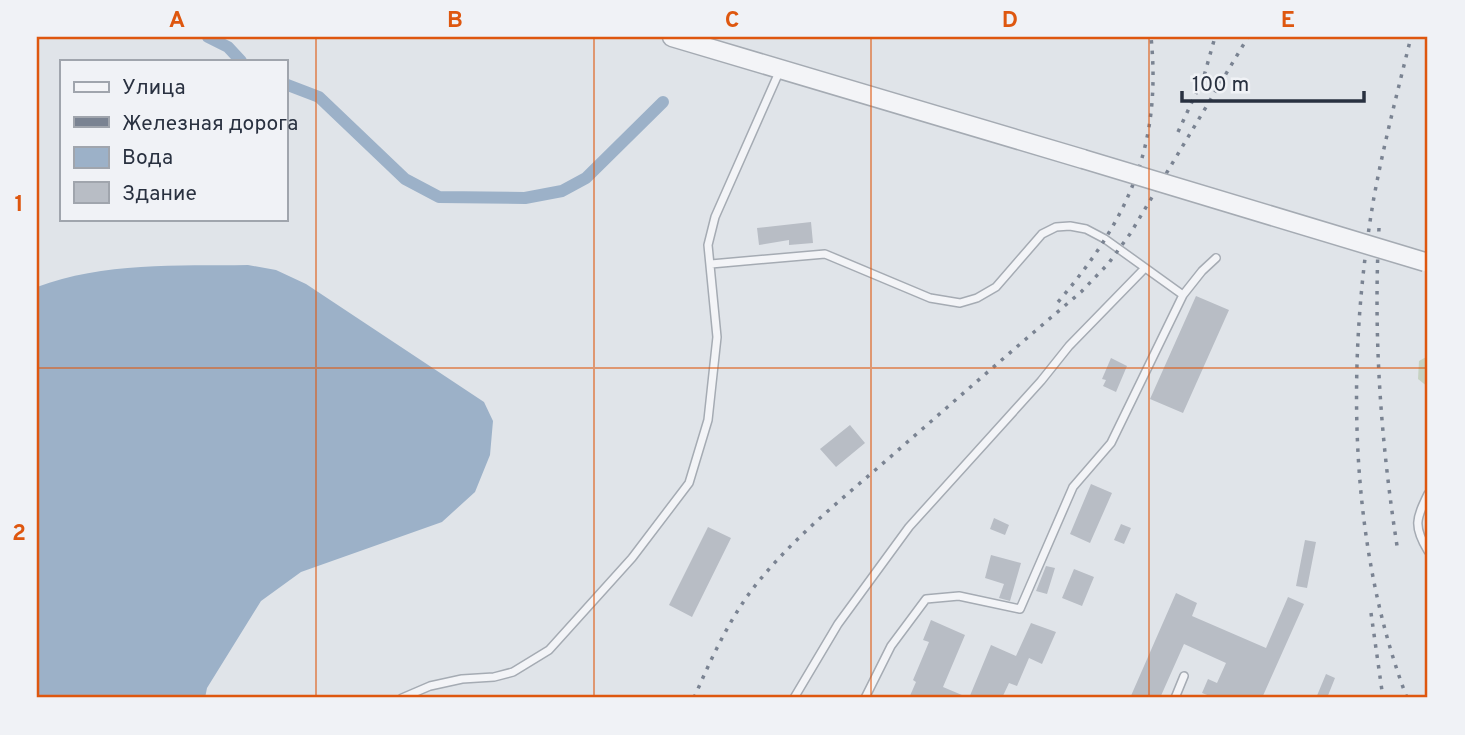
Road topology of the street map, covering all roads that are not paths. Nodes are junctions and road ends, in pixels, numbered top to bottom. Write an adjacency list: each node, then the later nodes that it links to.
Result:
1 (672, 37): 2 (street)
2 (781, 69): 4 (street, bridge); 5 (lane)
3 (1216, 258): 7 (lane)
4 (1427, 262)
5 (711, 264): 6 (lane); 11 (lane)
6 (1144, 268): 7 (lane); 12 (lane)
7 (1183, 295): 13 (lane)
8 (1428, 494): 9 (lane)
9 (1428, 551)
10 (1184, 676): 14 (lane)
11 (402, 698)
12 (794, 698)
13 (865, 698)
14 (1175, 698)

